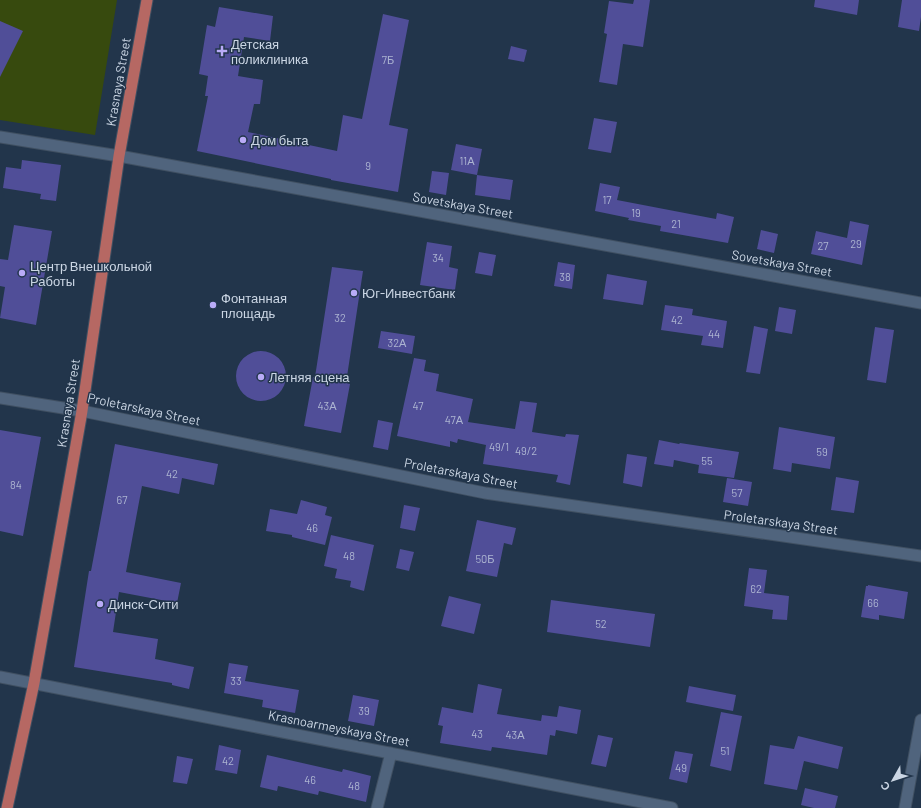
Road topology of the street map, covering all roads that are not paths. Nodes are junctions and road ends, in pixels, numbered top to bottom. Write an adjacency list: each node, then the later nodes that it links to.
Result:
1 (147, 0): 3 (main road, Krasnaya Street)
2 (0, 137): 3 (street, Sovetskaya Street)
3 (119, 156): 4 (street, Sovetskaya Street); 6 (main road, Krasnaya Street)
4 (921, 303)
5 (0, 398): 6 (street, Proletarskaya Street)
6 (82, 411): 7 (street, Proletarskaya Street); 9 (main road, Krasnaya Street)
7 (921, 556)
8 (0, 676): 9 (street, Krasnoarmeyskaya Street)
9 (34, 683): 11 (street, Krasnoarmeyskaya Street); 12 (main road, Krasnaya Street)
10 (921, 720): 15 (street)
11 (391, 753): 13 (street); 14 (street, Krasnoarmeyskaya Street)
12 (7, 808)
13 (377, 808)
14 (672, 808)
15 (905, 808)

